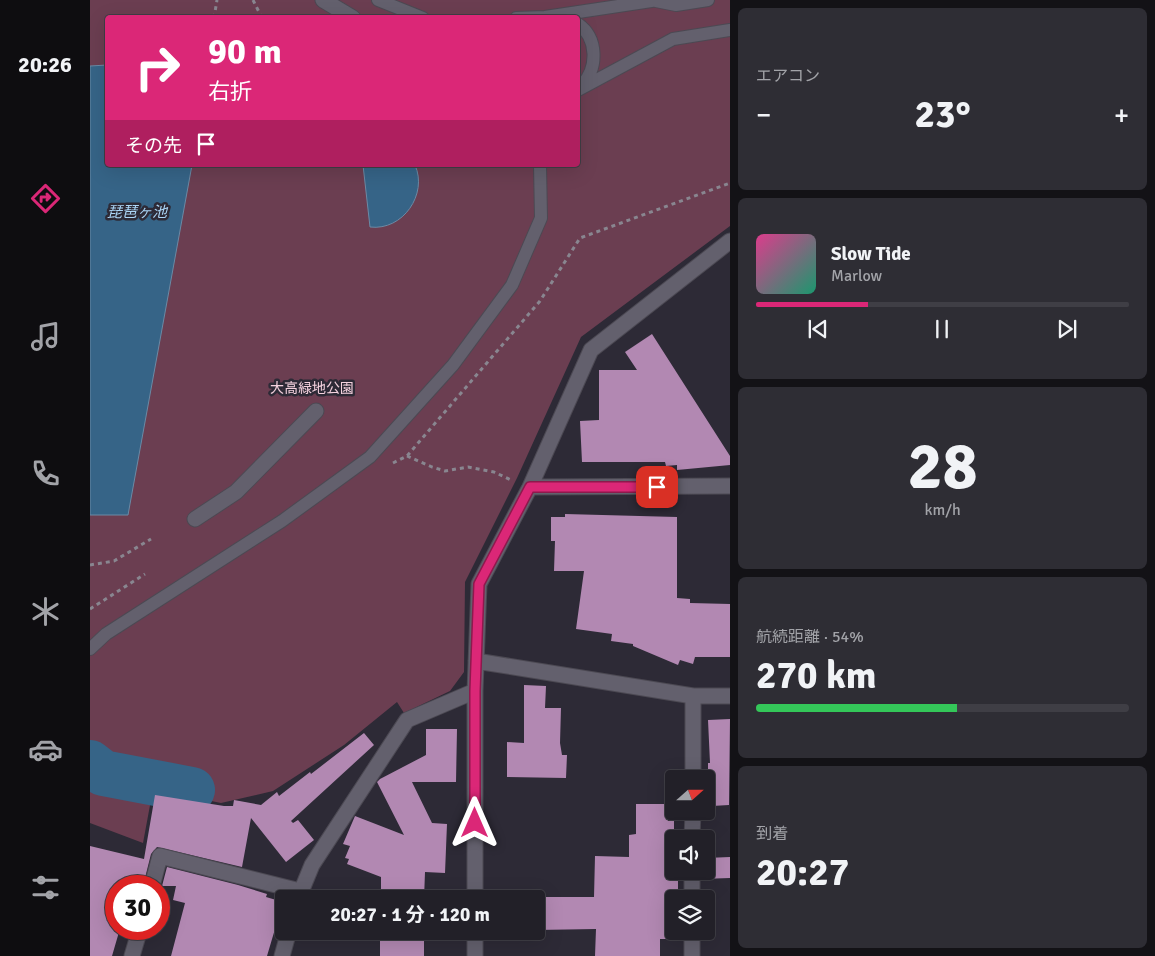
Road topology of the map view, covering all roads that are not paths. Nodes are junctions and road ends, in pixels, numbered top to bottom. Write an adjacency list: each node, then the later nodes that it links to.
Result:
1 (323, 0): 5 (street)
2 (378, 0): 6 (lane)
3 (708, 0): 4 (lane)
4 (657, 1): 7 (lane)
5 (349, 15)
6 (416, 15)
7 (558, 15)
8 (580, 26): 10 (lane)
9 (730, 30): 11 (lane)
10 (580, 87)
11 (580, 88)
12 (541, 167): 18 (lane)
13 (730, 241): 16 (street)
14 (316, 411): 17 (street)
15 (730, 486): 16 (street)
16 (530, 487): 19 (street)
17 (195, 519)
18 (90, 649)
19 (476, 661): 20 (street); 21 (street)
20 (475, 691): 26 (street); 27 (street)
21 (693, 696): 22 (street); 23 (street)
22 (730, 696)
23 (693, 770)
24 (155, 875): 25 (street)
25 (281, 890)
26 (301, 890)
27 (475, 890)
28 (137, 940): 32 (street)
29 (286, 940): 33 (street)
30 (475, 940): 34 (street)
31 (692, 940): 35 (street)
32 (132, 956)
33 (282, 956)
34 (475, 956)
35 (692, 956)

